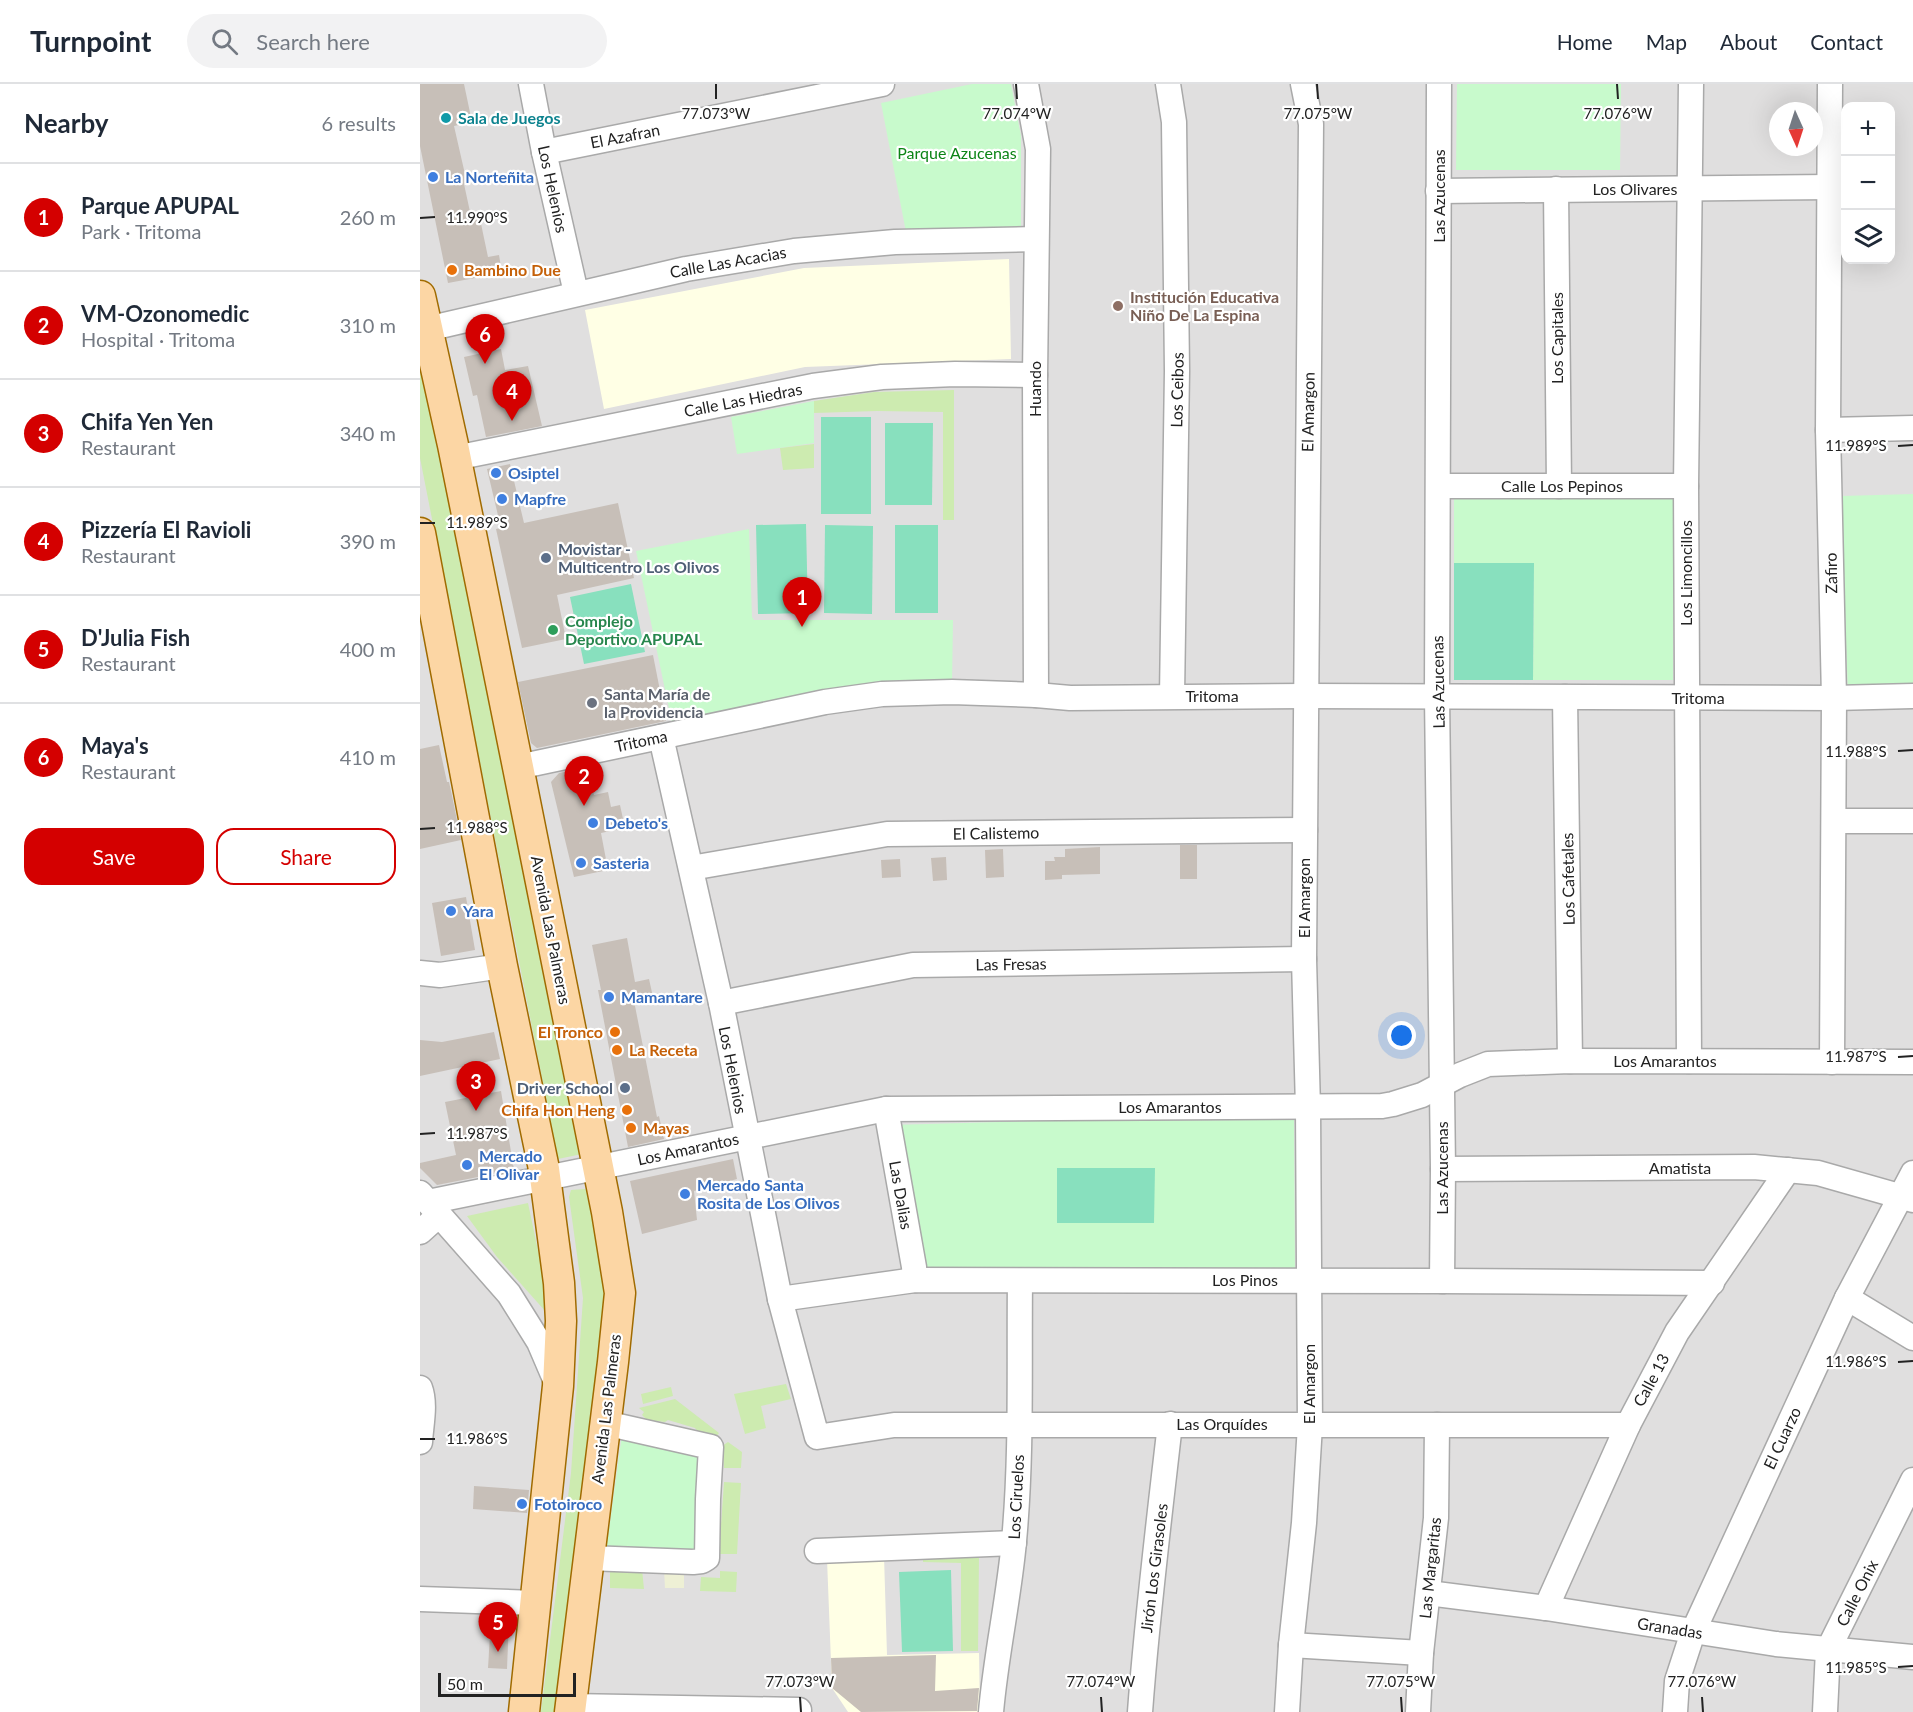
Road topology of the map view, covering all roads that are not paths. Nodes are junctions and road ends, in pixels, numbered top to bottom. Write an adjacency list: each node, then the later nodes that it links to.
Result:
1 (531, 84): 9 (street, Los Helenios)
2 (882, 84): 9 (street, El Azafran)
3 (1026, 84): 14 (street, Huando)
4 (1168, 84): 28 (street, Los Ceibos)
5 (1303, 84): 29 (street, El Amargon)
6 (1440, 84): 13 (street, Las Azucenas)
7 (1691, 84): 12 (street, Los Limoncillos)
8 (1830, 84): 10 (street, Zafiro)
9 (544, 152): 15 (street, Los Helenios)
10 (1831, 187): 12 (street, Los Olivares); 20 (street, Zafiro)
11 (1556, 189): 12 (street, Los Olivares); 13 (street, Los Olivares); 23 (street, Los Capitales)
12 (1691, 189): 24 (street, Los Limoncillos)
13 (1438, 191): 22 (street, Las Azucenas)
14 (1036, 239): 15 (street, Calle Las Acacias); 18 (street, Huando)
15 (576, 293): 17 (street, Calle Las Acacias)
16 (420, 296): 17 (main road, Avenida Las Palmeras)
17 (427, 328): 21 (main road, Avenida Las Palmeras)
18 (1035, 375): 21 (street, Calle Las Hiedras); 27 (street, Huando)
19 (1913, 428): 20 (street)
20 (1828, 430): 34 (street, Zafiro)
21 (455, 458): 36 (main road, Avenida Las Palmeras)
22 (1439, 486): 23 (street, Calle Los Pepinos); 30 (street, Las Azucenas)
23 (1558, 486): 24 (street, Calle Los Pepinos)
24 (1686, 486): 33 (street, Los Limoncillos)
25 (420, 533): 26 (main road)
26 (427, 608): 42 (main road)
27 (1036, 695): 28 (street, Tritoma); 35 (street, Tritoma)
28 (1172, 696): 29 (street, Tritoma)
29 (1305, 696): 30 (street, Tritoma); 39 (street, El Amargon)
30 (1437, 696): 32 (street, Tritoma); 49 (street, Las Azucenas)
31 (1913, 696): 34 (street, Tritoma)
32 (1564, 697): 33 (street, Tritoma); 45 (street, Los Cafetales)
33 (1686, 698): 34 (street, Tritoma); 46 (street, Los Limoncillos)
34 (1834, 698): 38 (street, Zafiro)
35 (662, 737): 36 (street, Tritoma); 40 (street, Los Helenios)
36 (519, 767): 53 (main road, Avenida Las Palmeras)
37 (1913, 821): 38 (street)
38 (1834, 822): 47 (street, Zafiro)
39 (1305, 830): 40 (street, El Calistemo); 41 (street, El Amargon)
40 (691, 868): 44 (street, Los Helenios)
41 (1304, 959): 44 (street, Las Fresas); 50 (street, El Amargon)
42 (502, 966): 43 (street); 57 (main road)
43 (420, 973)
44 (721, 1003): 52 (street, Los Helenios)
45 (1570, 1061): 46 (street, Los Amarantos); 49 (street, Los Amarantos)
46 (1689, 1061): 47 (street, Los Amarantos)
47 (1832, 1062): 48 (street, Los Amarantos)
48 (1913, 1062)
49 (1442, 1086): 50 (street, Los Amarantos); 54 (street, Las Azucenas)
50 (1308, 1108): 51 (street, Los Amarantos); 62 (street, El Amargon)
51 (886, 1109): 52 (street, Los Amarantos); 61 (street, Las Dalias)
52 (746, 1137): 53 (street, Los Amarantos); 67 (street, Los Helenios)
53 (598, 1168): 57 (street, Los Amarantos); 71 (main road, Avenida Las Palmeras)
54 (1443, 1169): 55 (street, Amatista); 64 (street, Las Azucenas)
55 (1788, 1170): 58 (street, Amatista); 65 (street, Calle 13)
56 (1913, 1173): 58 (street, El Cuarzo)
57 (546, 1178): 59 (street, Los Amarantos); 69 (main road)
58 (1907, 1197): 66 (street, El Cuarzo)
59 (429, 1203): 60 (street); 69 (street)
60 (420, 1232)
61 (915, 1280): 63 (street, Los Pinos); 67 (street, Los Pinos)
62 (1309, 1280): 63 (street, Los Pinos); 64 (street, Los Pinos); 74 (street, El Amargon)
63 (1020, 1281): 72 (street, Los Ciruelos)
64 (1442, 1281): 65 (street, Los Pinos)
65 (1712, 1283): 76 (street, Calle 13)
66 (1847, 1298): 68 (street); 87 (street, El Cuarzo)
67 (780, 1299): 77 (street, Los Helenios)
68 (1913, 1338)
69 (558, 1386): 85 (main road)
70 (421, 1395): 78 (street)
71 (605, 1423): 82 (main road, Avenida Las Palmeras); 82 (street)
72 (1019, 1424): 73 (street, Las Orquídes); 77 (street, Las Orquídes); 80 (street, Los Ciruelos)
73 (1170, 1424): 74 (street, Las Orquídes); 96 (street, Jirón Los Girasoles)
74 (1310, 1425): 75 (street, Las Orquídes); 88 (street, El Amargon)
75 (1437, 1425): 76 (street, Las Orquídes); 83 (street, Las Margaritas)
76 (1628, 1425): 86 (street, Calle 13)
77 (817, 1437)
78 (420, 1442)
79 (1913, 1480): 89 (street, Calle Onix)
80 (1014, 1543): 81 (street); 95 (street, Los Ciruelos)
81 (817, 1551)
82 (588, 1558): 92 (main road, Avenida Las Palmeras)
83 (1428, 1593): 86 (street, Granadas); 90 (street, Las Margaritas)
84 (420, 1599): 85 (street)
85 (535, 1603): 94 (main road)
86 (1546, 1608): 87 (street, Granadas)
87 (1694, 1632): 89 (street, Granadas); 99 (street, El Cuarzo)
88 (1291, 1645): 90 (street); 97 (street, El Amargon)
89 (1828, 1650): 91 (street, Granadas); 100 (street, Calle Onix)
90 (1421, 1653): 98 (street, Las Margaritas)
91 (1913, 1657)
92 (570, 1709): 93 (street)
93 (799, 1710)
94 (524, 1712)
95 (991, 1712)
96 (1140, 1712)
97 (1287, 1712)
98 (1418, 1712)
99 (1675, 1712)
100 (1825, 1712)

